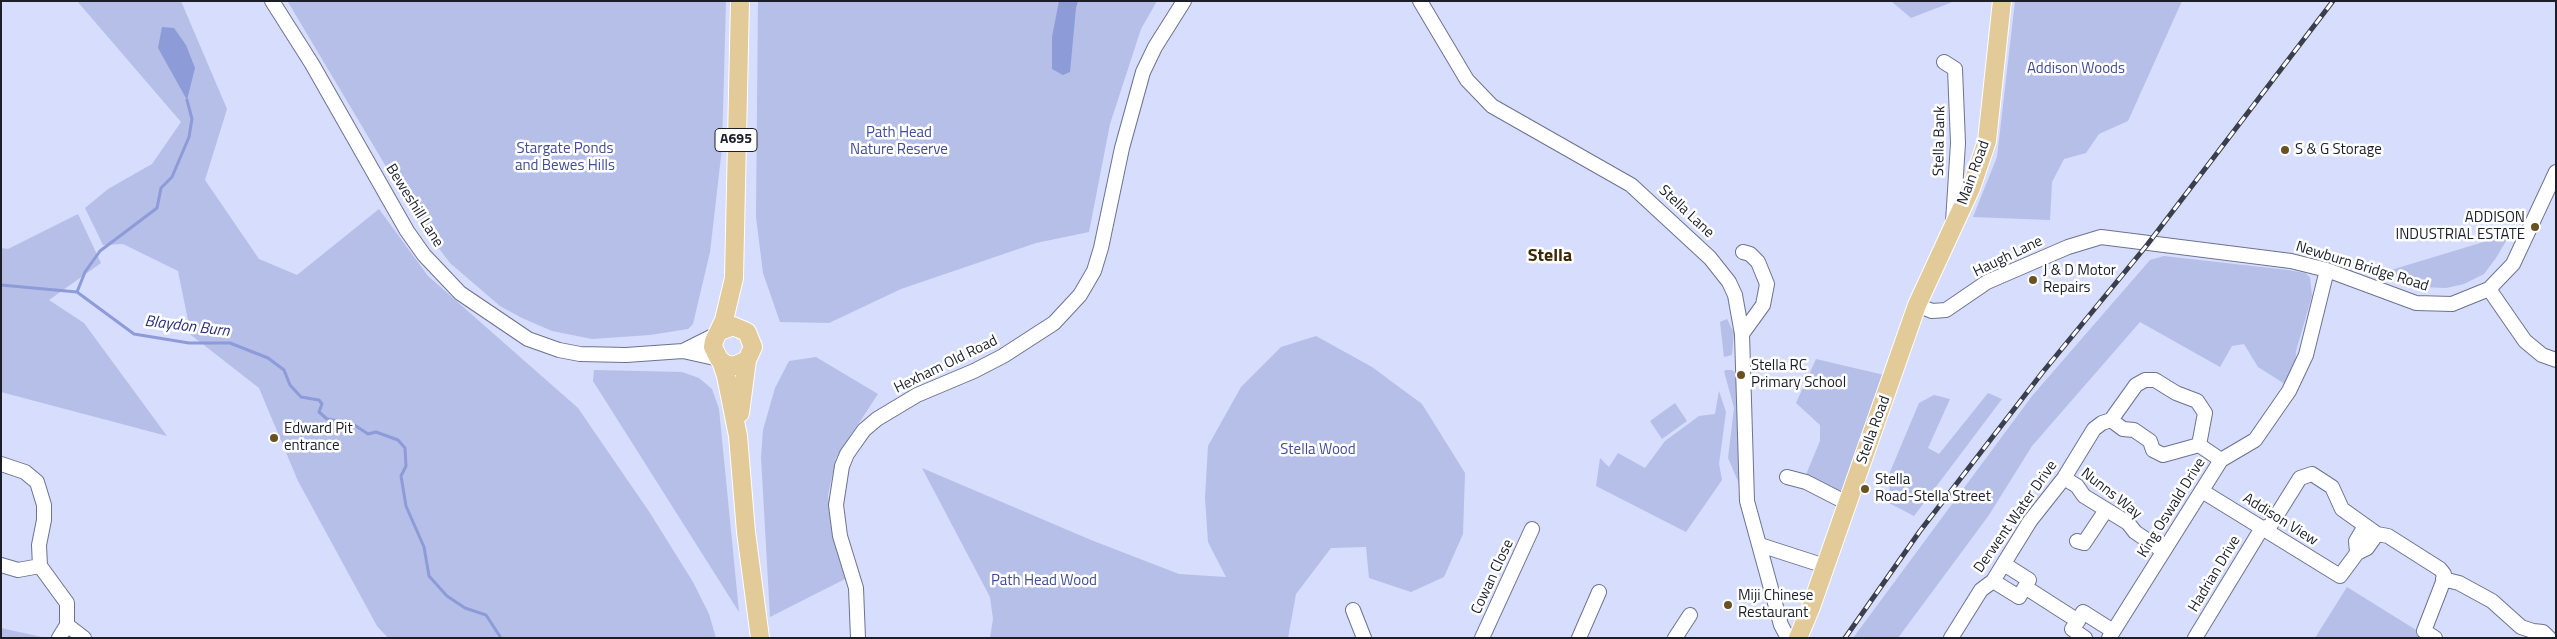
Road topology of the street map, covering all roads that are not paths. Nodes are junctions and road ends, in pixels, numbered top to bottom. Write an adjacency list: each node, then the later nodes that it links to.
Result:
1 (272, 1): 18 (street, Beweshill Lane)
2 (740, 1): 12 (main road, A695)
3 (1184, 1): 57 (street, Hexham Old Road)
4 (1420, 1): 17 (street, Stella Lane)
5 (2002, 1): 8 (main road, Main Road)
6 (1944, 62): 8 (street, Stella Bank)
7 (2556, 172): 13 (street, Newburn Bridge Road)
8 (1953, 227): 14 (main road, Main Road)
9 (2088, 240): 11 (street, Newburn Bridge Road); 14 (street, Haugh Lane)
10 (1743, 252): 17 (street)
11 (2327, 270): 13 (street, Newburn Bridge Road); 25 (street, King Oswald Drive)
12 (734, 278): 15 (main road, A695); 16 (main road, A695)
13 (2488, 289): 21 (street)
14 (1917, 305): 30 (main road, Stella Road)
15 (745, 330): 16 (main road); 20 (main road, A695)
16 (719, 332): 18 (street, Beweshill Lane); 19 (main road, A695)
17 (1742, 334): 37 (street, Stella Lane)
18 (684, 351): 19 (street, Beweshill Lane)
19 (720, 360): 20 (main road); 23 (main road, A695)
20 (747, 360): 23 (main road, A695)
21 (2556, 360)
22 (2111, 420): 24 (street); 24 (street, Derwent Water Drive); 28 (street, Derwent Water Drive)
23 (738, 436): 56 (main road, A695)
24 (2199, 445): 25 (street)
25 (2221, 460): 29 (street, King Oswald Drive)
26 (1, 464): 42 (street)
27 (1787, 477): 30 (street)
28 (2064, 478): 31 (street, Nunns Way); 41 (street, Derwent Water Drive)
29 (2202, 491): 33 (street, Addison View); 38 (street, King Oswald Drive)
30 (1847, 503): 43 (main road, Stella Road)
31 (2106, 510): 36 (street); 38 (street, Nunns Way)
32 (2365, 526): 33 (street, Hadrian Drive); 35 (street); 39 (street)
33 (2262, 528): 39 (street, Addison View); 66 (street, Hadrian Drive)
34 (1532, 529): 59 (street, Cowan Close)
35 (2377, 534): 39 (street); 44 (street)
36 (2077, 541)
37 (1760, 545): 43 (street); 62 (street, Stella Lane)
38 (2163, 551): 52 (street, King Oswald Drive)
39 (2357, 553)
40 (1, 564): 42 (street)
41 (2004, 564): 45 (street, Derwent Water Drive); 46 (street)
42 (40, 566): 51 (street)
43 (1825, 566): 63 (main road, Stella Road)
44 (2443, 579): 53 (street); 67 (street)
45 (1993, 581): 46 (street); 64 (street, Derwent Water Drive)
46 (2025, 587): 50 (street)
47 (1599, 592): 60 (street)
48 (1353, 610): 58 (street)
49 (1690, 615): 61 (street)
50 (2078, 621): 52 (street); 65 (street)
51 (67, 625): 54 (street); 55 (street)
52 (2111, 634)
53 (2430, 635)
54 (59, 638)
55 (84, 638)
56 (760, 638)
57 (858, 638)
58 (1364, 638)
59 (1482, 638)
60 (1579, 638)
61 (1675, 638)
62 (1788, 638)
63 (1798, 638)
64 (1951, 638)
65 (2085, 638)
66 (2195, 638)
67 (2549, 638)

